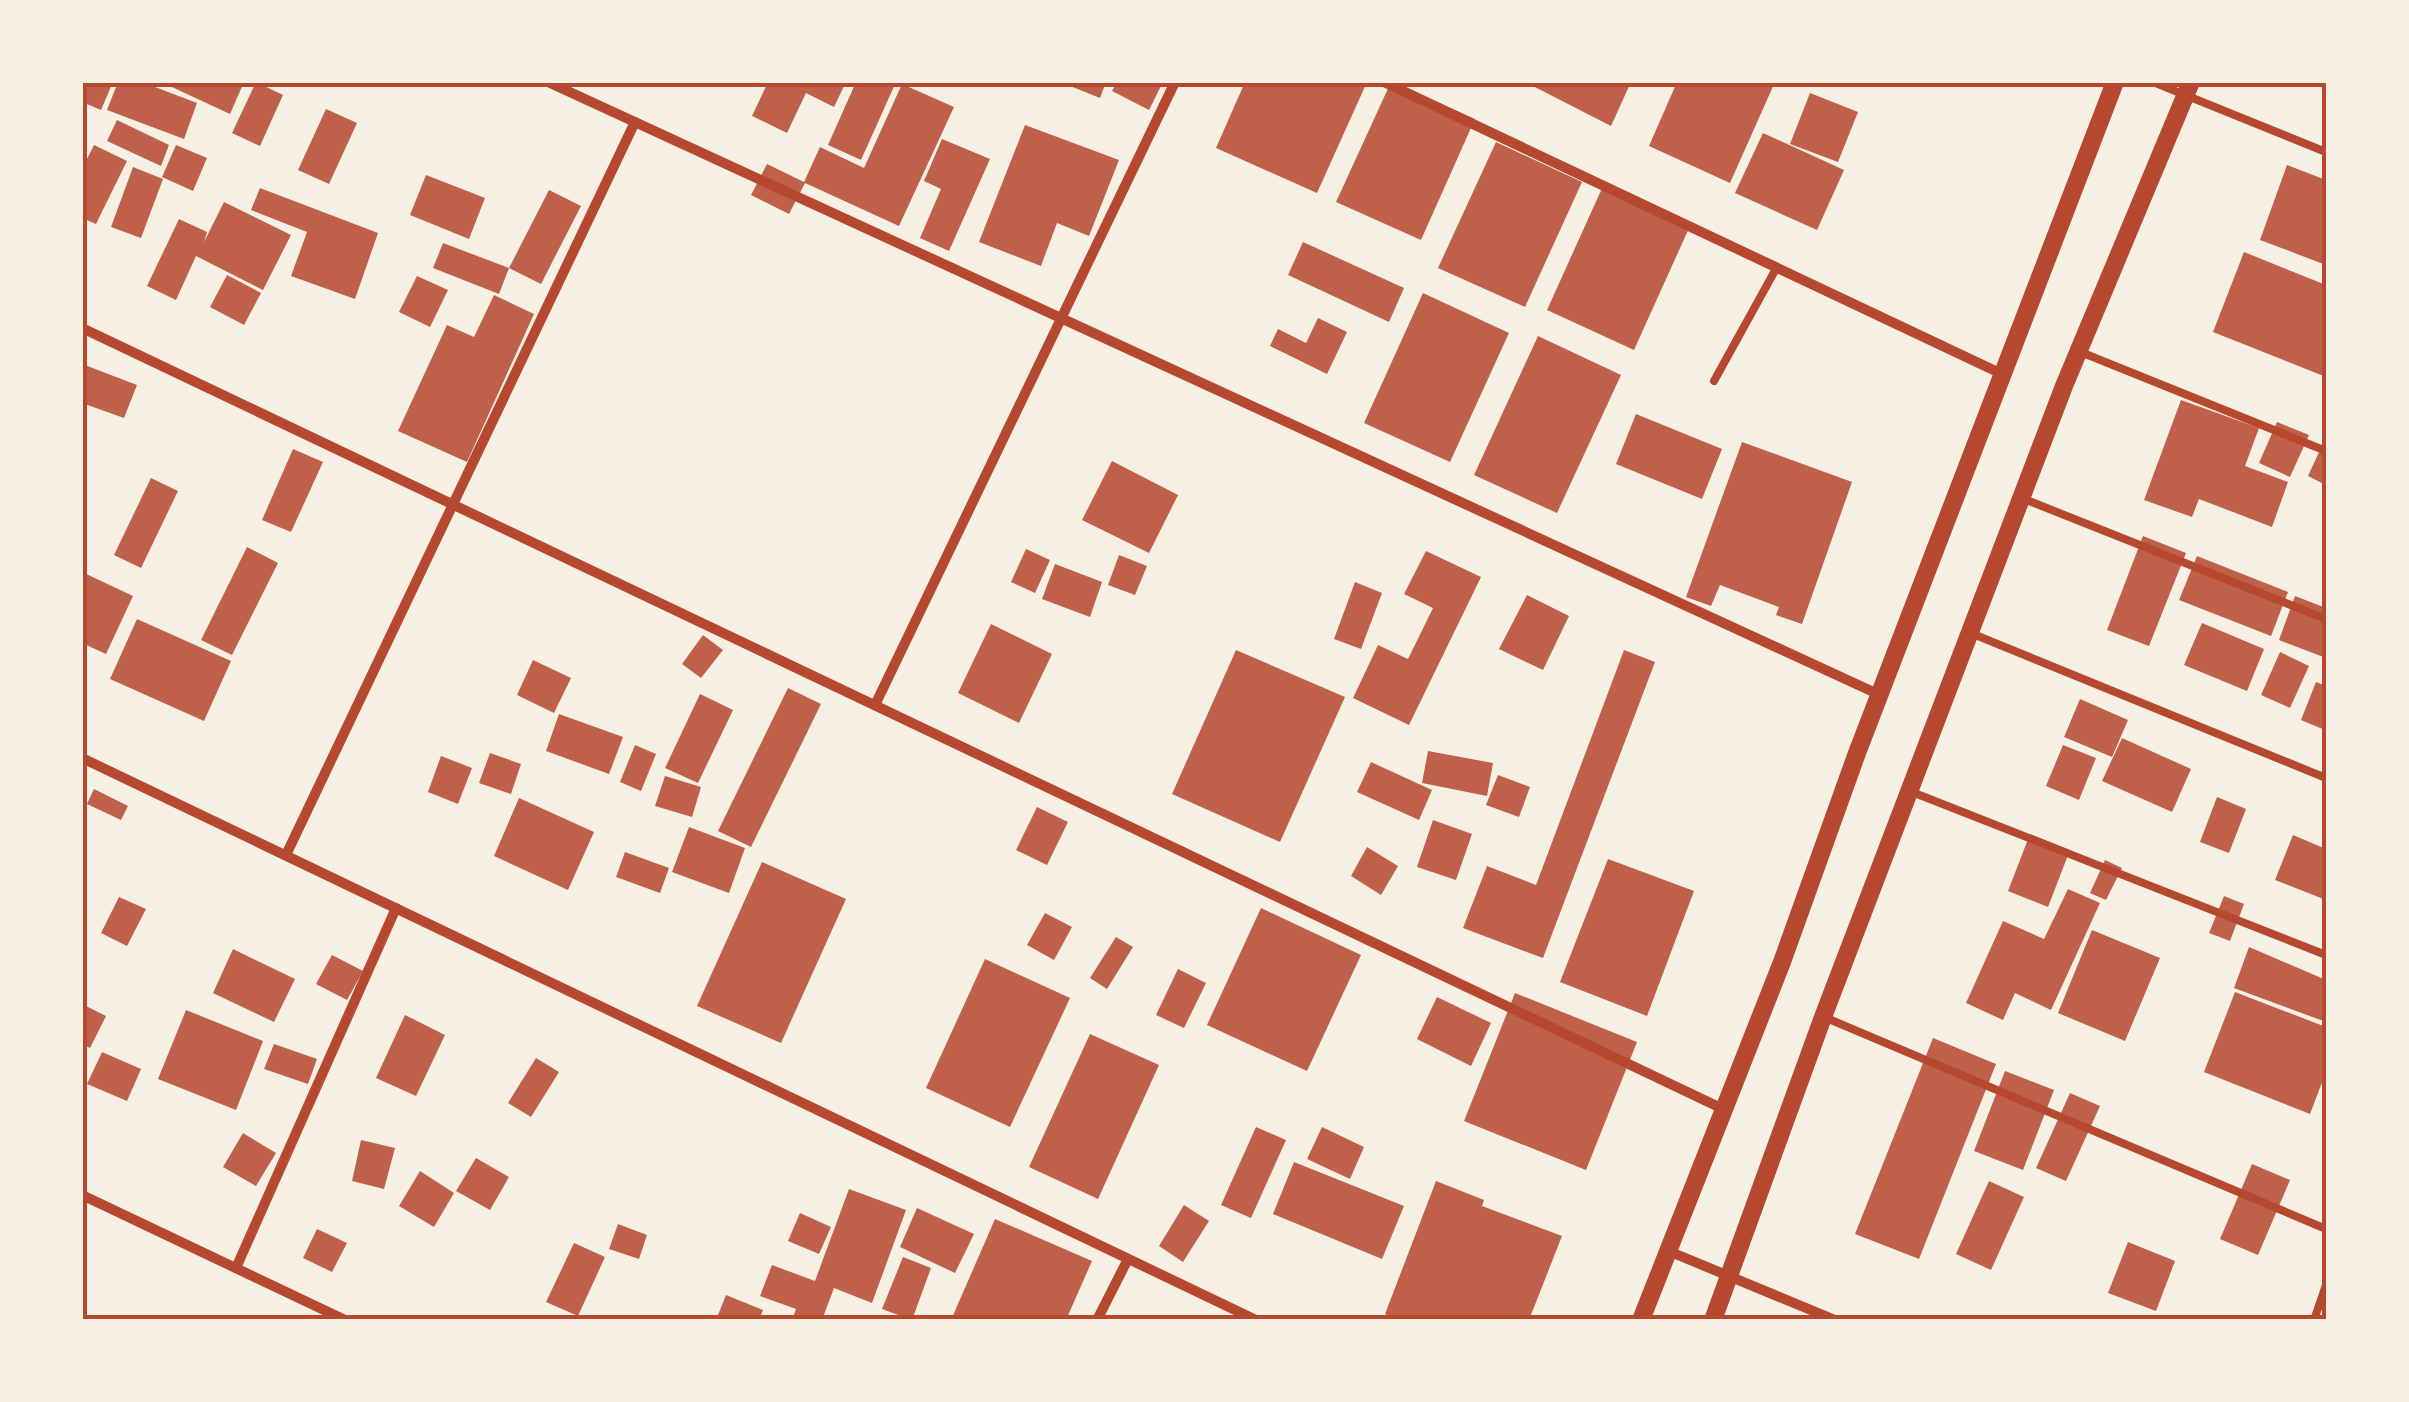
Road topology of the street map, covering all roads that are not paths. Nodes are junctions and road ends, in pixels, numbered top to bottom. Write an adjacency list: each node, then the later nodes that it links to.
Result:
1 (548, 82): 7 (street)
2 (1175, 82): 10 (street)
3 (1384, 82): 9 (street)
4 (2115, 82): 13 (street)
5 (2153, 82): 6 (lane)
6 (2189, 90): 8 (lane); 12 (street)
7 (635, 122): 10 (street); 17 (street)
8 (2326, 152)
9 (1777, 267): 13 (street); 14 (lane)
10 (1061, 317): 20 (street); 21 (street)
11 (82, 328): 17 (street)
12 (2078, 350): 15 (lane); 16 (street)
13 (2004, 375): 20 (street)
14 (1714, 381)
15 (2326, 450)
16 (2023, 499): 18 (lane); 19 (street)
17 (454, 503): 21 (street); 25 (street)
18 (2326, 619)
19 (1973, 634): 23 (lane); 24 (street)
20 (1880, 695): 29 (street)
21 (876, 703): 29 (street)
22 (82, 758): 25 (street)
23 (2326, 778)
24 (1911, 792): 27 (lane); 28 (street)
25 (286, 855): 26 (street)
26 (396, 908): 33 (street); 34 (street)
27 (2326, 955)
28 (1823, 1017): 31 (lane); 35 (street)
29 (1723, 1109): 32 (street)
30 (82, 1195): 34 (street)
31 (2326, 1229)
32 (1666, 1250): 35 (street); 40 (street)
33 (1128, 1259): 38 (street); 39 (street)
34 (236, 1268): 37 (street)
35 (1730, 1274): 41 (street); 42 (street)
36 (2326, 1285): 43 (lane)
37 (345, 1320)
38 (1097, 1320)
39 (1256, 1320)
40 (1641, 1320)
41 (1713, 1320)
42 (1835, 1320)
43 (2314, 1320)

